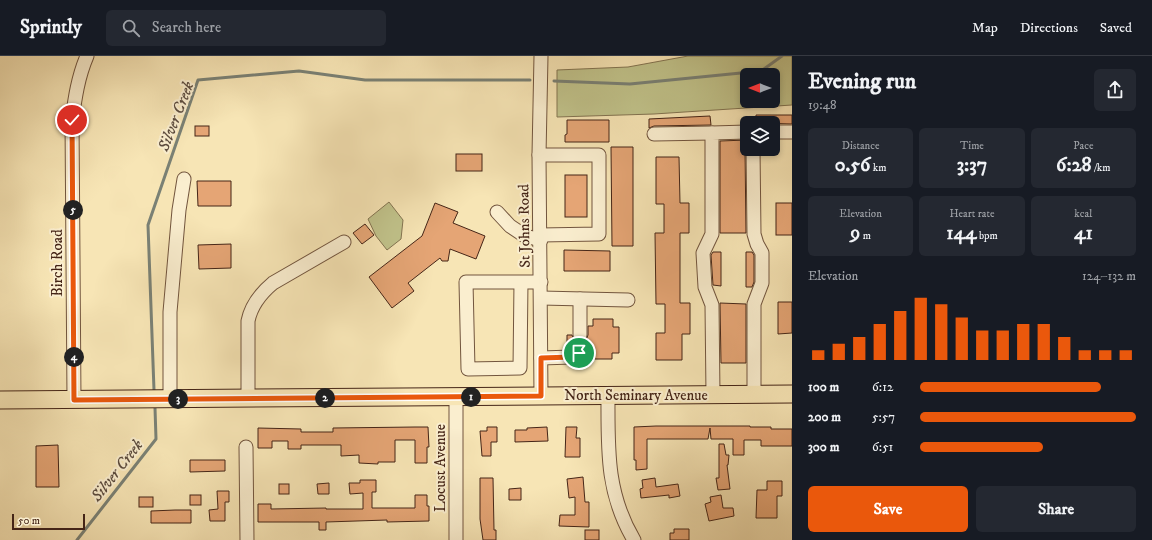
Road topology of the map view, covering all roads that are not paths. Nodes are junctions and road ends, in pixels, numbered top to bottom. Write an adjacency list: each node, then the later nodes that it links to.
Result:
1 (87, 56): 30 (street, Birch Road)
2 (540, 56): 8 (street, St Johns Road)
3 (740, 132): 6 (street)
4 (780, 132): 5 (street)
5 (792, 132)
6 (712, 133): 7 (street); 23 (street)
7 (654, 134)
8 (539, 155): 12 (street, St Johns Road); 12 (street)
9 (753, 156): 21 (street)
10 (184, 179): 28 (street)
11 (496, 212): 12 (street)
12 (540, 237): 15 (street, St Johns Road)
13 (344, 242): 27 (street)
14 (521, 282): 15 (street); 19 (street); 19 (street)
15 (540, 282): 16 (street, St Johns Road)
16 (541, 298): 17 (street); 20 (street, St Johns Road)
17 (580, 299): 18 (street); 20 (street)
18 (628, 300)
19 (521, 353): 20 (street)
20 (541, 356): 24 (street, St Johns Road)
21 (754, 394): 22 (main road, North Seminary Avenue); 23 (main road, North Seminary Avenue)
22 (792, 394)
23 (713, 395): 25 (main road, North Seminary Avenue)
24 (541, 396): 25 (main road, North Seminary Avenue); 26 (main road, North Seminary Avenue)
25 (608, 396): 34 (street)
26 (456, 397): 27 (main road, North Seminary Avenue); 33 (street, Locust Avenue)
27 (248, 398): 28 (main road, North Seminary Avenue)
28 (170, 399): 30 (main road, North Seminary Avenue)
29 (0, 400): 30 (main road, North Seminary Avenue)
30 (74, 400)
31 (246, 447): 32 (street)
32 (247, 540)
33 (456, 540)
34 (634, 540)

